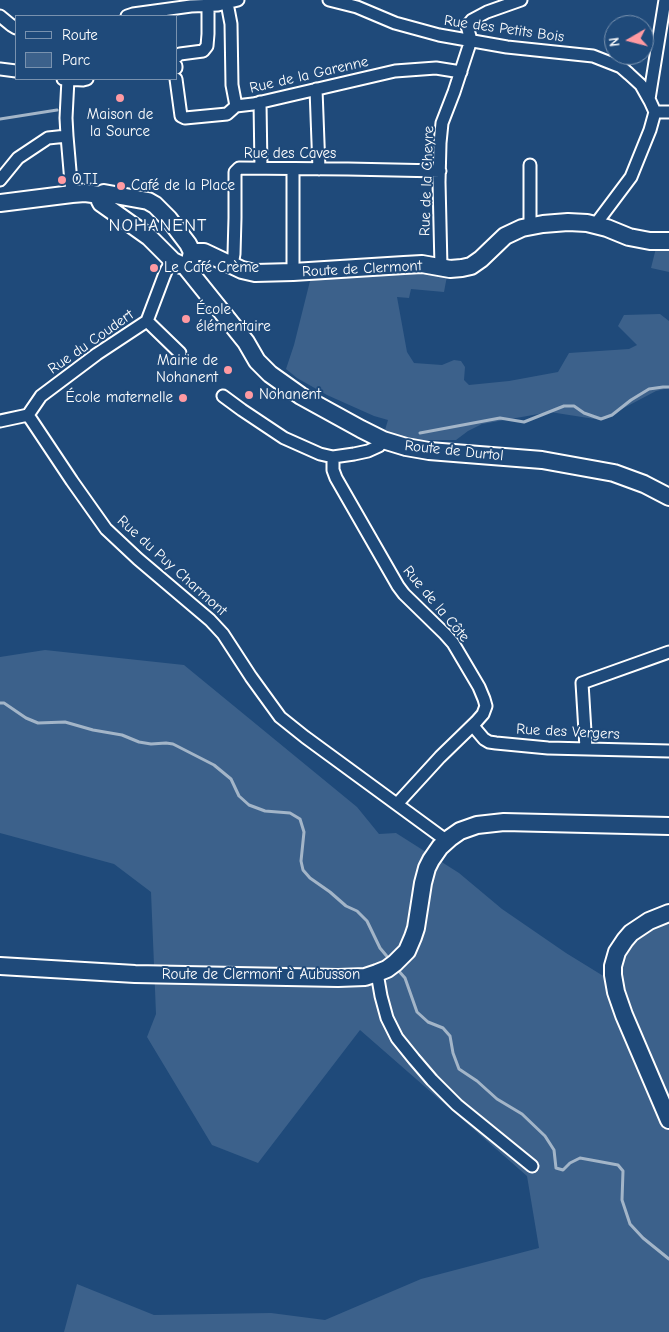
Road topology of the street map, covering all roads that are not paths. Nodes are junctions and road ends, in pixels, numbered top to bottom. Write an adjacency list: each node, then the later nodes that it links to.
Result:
1 (329, 0): 10 (street, Rue des Petits Bois)
2 (521, 0): 10 (street, Rue de la Cheyre)
3 (665, 0): 18 (street)
4 (232, 2): 6 (street); 20 (street, Rue de la Garenne)
5 (182, 3): 6 (street); 7 (street)
6 (208, 6): 11 (street)
7 (130, 15)
8 (0, 16): 9 (street)
9 (15, 27)
10 (472, 40): 14 (street, Rue de la Cheyre); 18 (street, Rue des Petits Bois)
11 (178, 56)
12 (0, 68): 13 (street)
13 (15, 71)
14 (461, 72): 17 (street, Rue de la Garenne); 28 (street, Rue de la Cheyre)
15 (66, 80): 23 (street)
16 (176, 80): 20 (street)
17 (316, 89): 19 (street, Rue de la Garenne); 27 (street)
18 (649, 99): 21 (street, Rue des Petits Bois)
19 (260, 102): 20 (street, Rue de la Garenne); 25 (street)
20 (236, 106)
21 (655, 112): 22 (street); 33 (street)
22 (669, 112)
23 (67, 136): 29 (street); 30 (street)
24 (530, 166): 34 (street)
25 (261, 168): 26 (street, Rue des Caves); 37 (street, Rue des Caves)
26 (293, 169): 27 (street, Rue des Caves); 39 (street)
27 (319, 169): 28 (street, Rue des Caves)
28 (440, 171): 38 (street, Rue de la Cheyre)
29 (0, 180)
30 (72, 194): 31 (street); 32 (street)
31 (100, 195): 36 (street); 36 (street)
32 (0, 203)
33 (595, 225): 34 (street, Route de Clermont); 35 (street, Route de Clermont)
34 (530, 226): 38 (street, Route de Clermont)
35 (669, 241)
36 (183, 260): 37 (street, Route de Clermont); 40 (street, Rue du Coudert); 45 (street, Route de Durtol)
37 (232, 265): 39 (street, Route de Clermont)
38 (440, 267): 39 (street, Route de Clermont)
39 (293, 272)
40 (147, 321): 41 (street); 43 (street, Rue du Coudert)
41 (180, 353)
42 (223, 396): 46 (street)
43 (28, 415): 44 (street); 52 (street, Rue du Puy Charmont)
44 (0, 421)
45 (383, 440): 46 (street); 47 (street, Route de Durtol)
46 (332, 457): 49 (street, Rue de la Côte)
47 (669, 497)
48 (669, 652): 50 (street)
49 (472, 726): 50 (street, Rue des Vergers); 52 (street, Rue de la Côte)
50 (586, 748): 51 (street, Rue des Vergers)
51 (669, 751)
52 (397, 804): 54 (street, Rue du Puy Charmont)
53 (669, 826): 54 (street, Route de Clermont à Aubusson)
54 (447, 841): 57 (street, Route de Clermont à Aubusson)
55 (669, 913): 58 (street)
56 (0, 966): 57 (street, Route de Clermont à Aubusson)
57 (377, 974): 59 (street)
58 (669, 1120)
59 (532, 1166)

